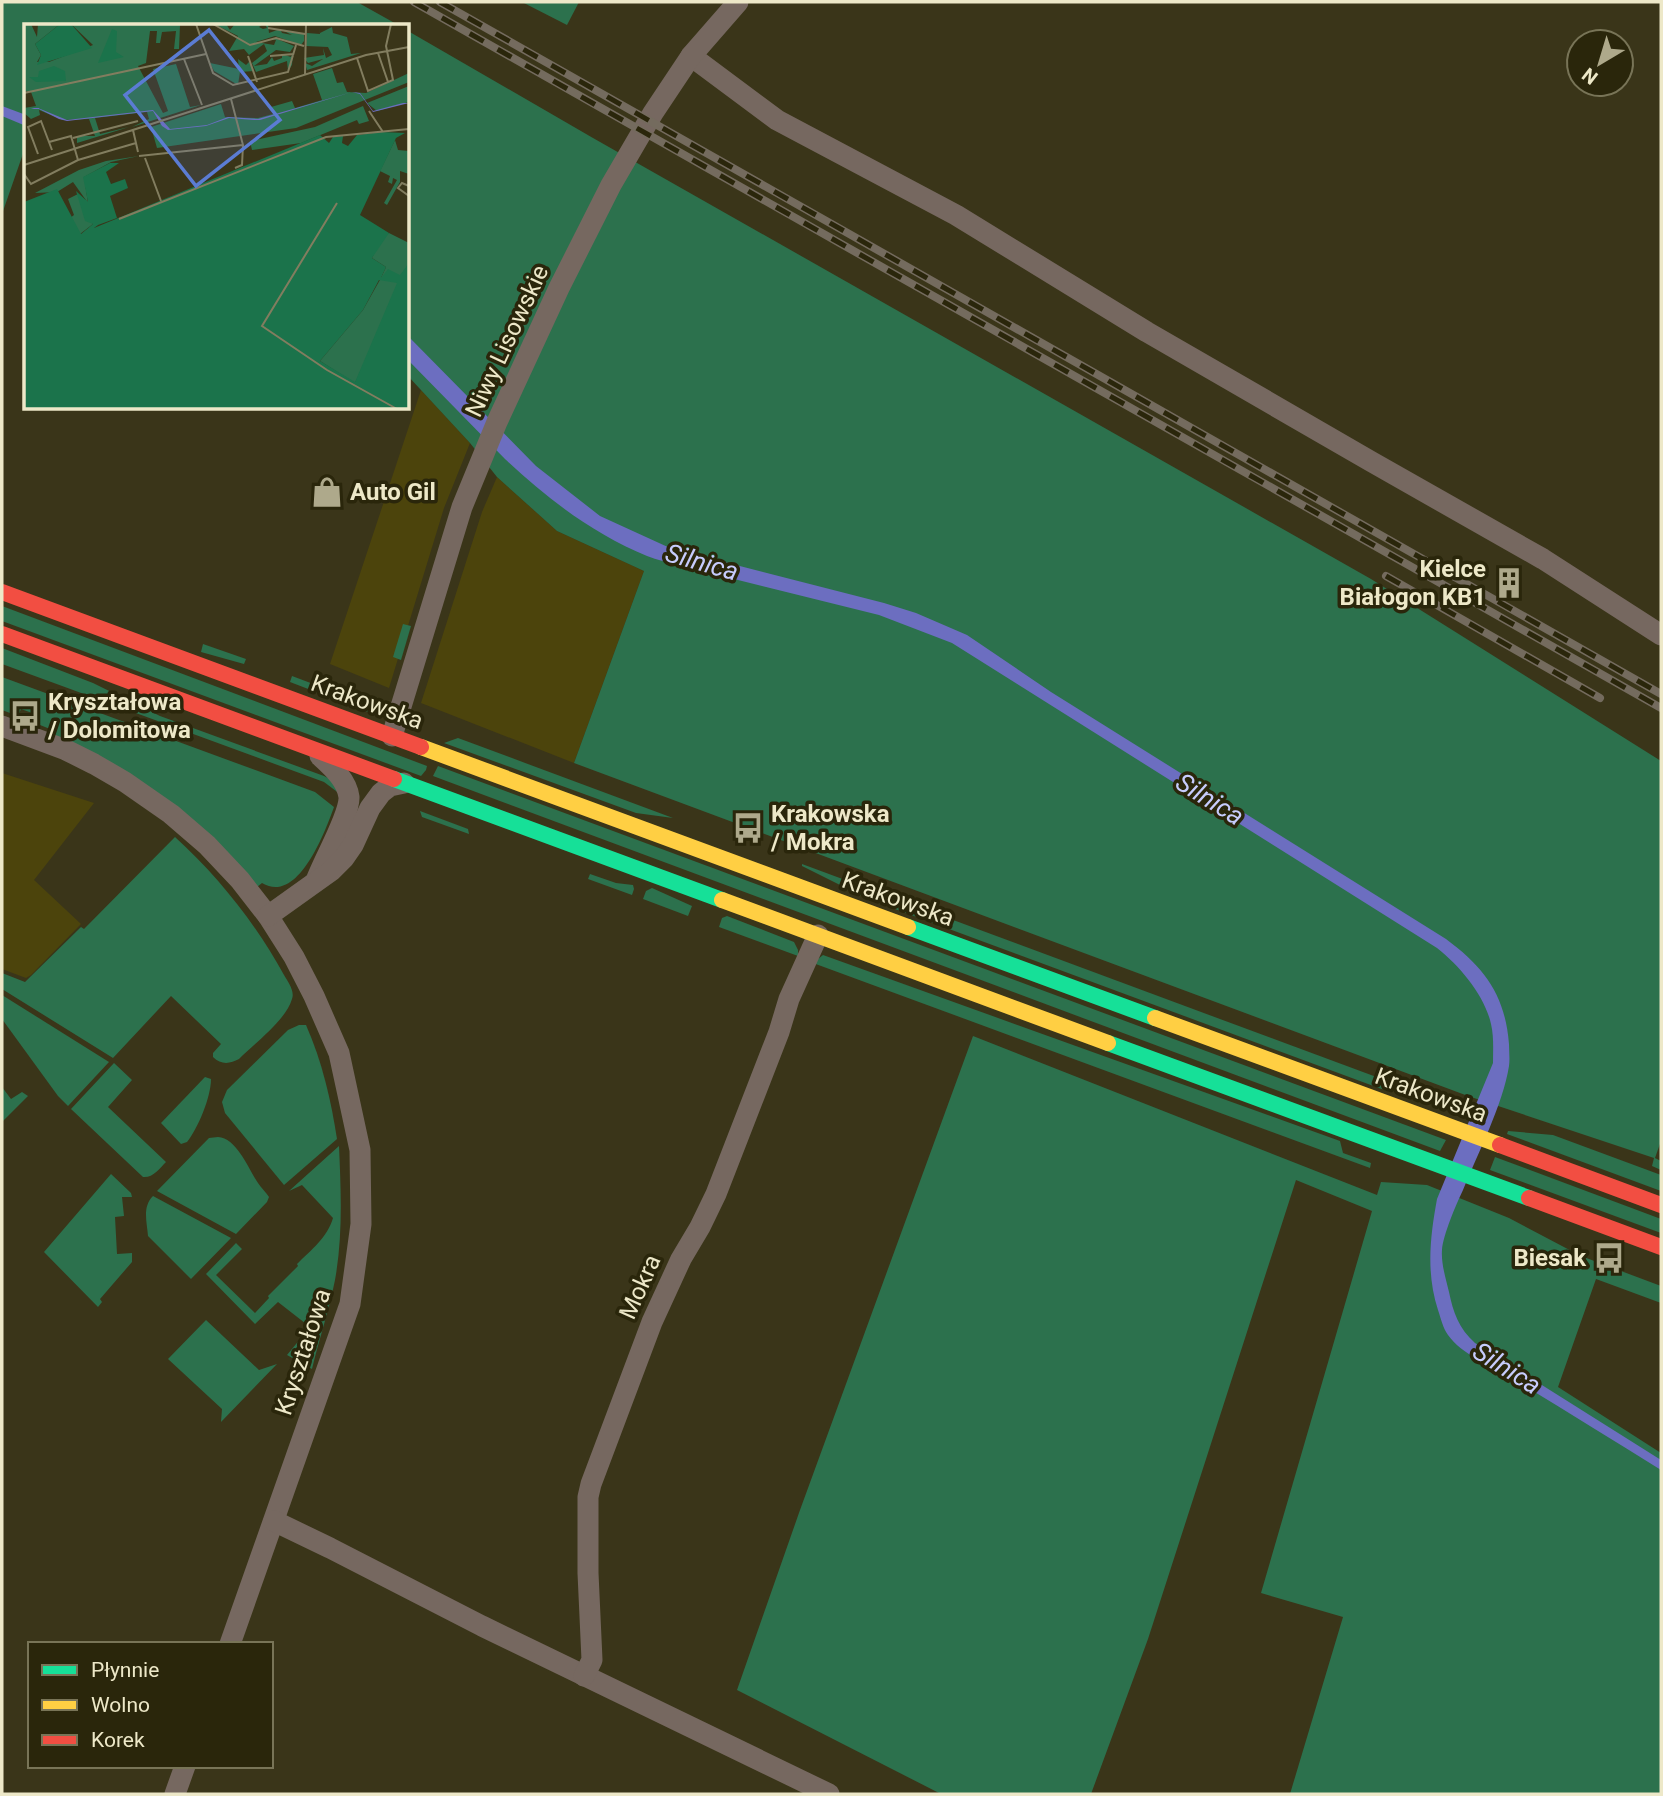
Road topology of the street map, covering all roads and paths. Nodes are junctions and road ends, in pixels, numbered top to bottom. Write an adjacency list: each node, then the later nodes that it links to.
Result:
1 (738, 2): 2 (street, Niwy Lisowskie)
2 (691, 56): 5 (street); 7 (street, Niwy Lisowskie)
3 (2, 592): 7 (main road, Krakowska)
4 (2, 634): 8 (main road)
5 (1661, 635)
6 (2, 726): 11 (street, Kryształowa)
7 (392, 736): 13 (main road, Krakowska)
8 (312, 748): 9 (main road); 10 (street)
9 (404, 783): 10 (street); 12 (main road)
10 (316, 881): 11 (street)
11 (268, 916): 15 (street, Kryształowa)
12 (818, 935): 14 (main road); 17 (street, Mokra)
13 (1661, 1205)
14 (1661, 1247)
15 (274, 1521): 16 (street, Kryształowa); 17 (street)
16 (230, 1642)
17 (584, 1676): 20 (street)
18 (184, 1768): 19 (street)
19 (175, 1794)
20 (829, 1794)

